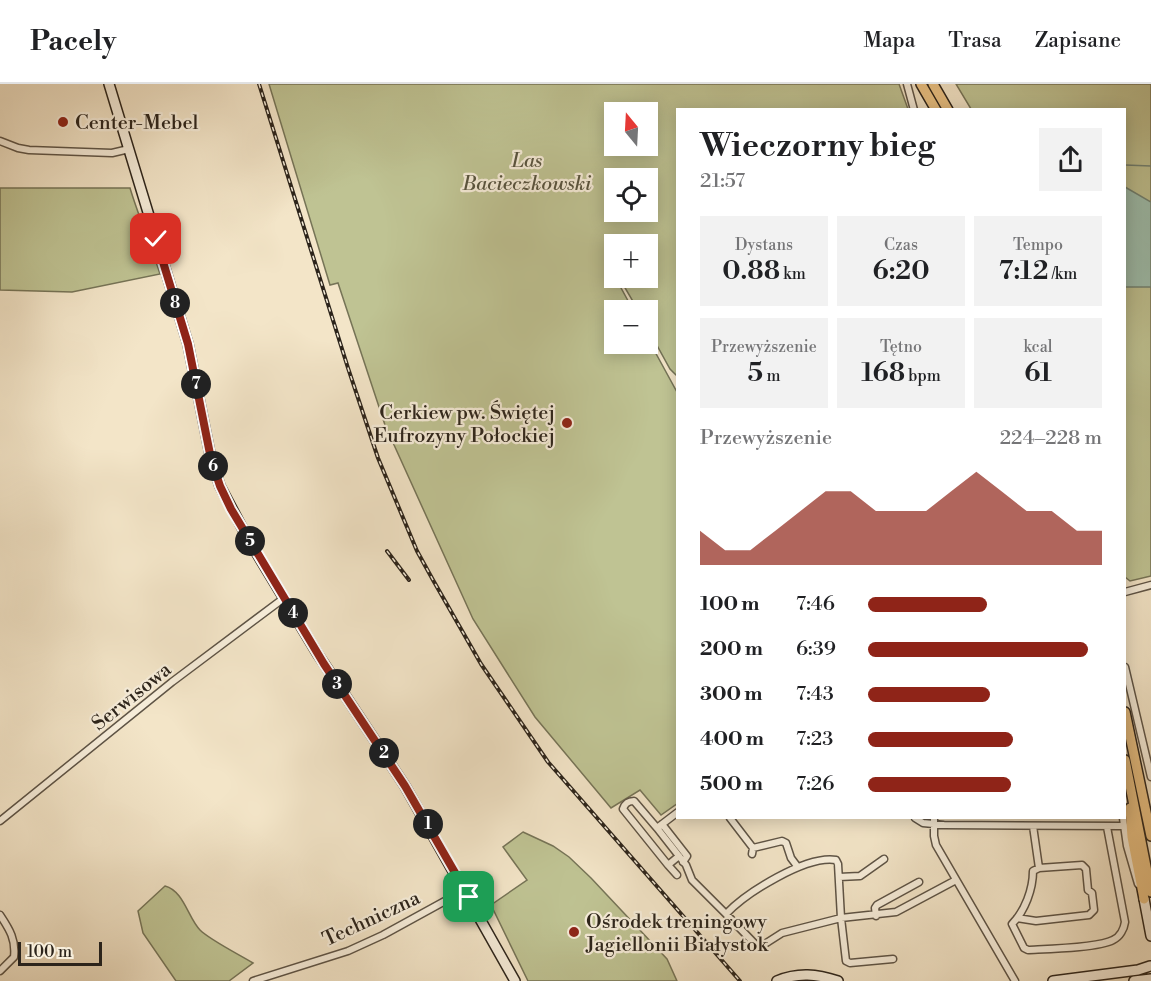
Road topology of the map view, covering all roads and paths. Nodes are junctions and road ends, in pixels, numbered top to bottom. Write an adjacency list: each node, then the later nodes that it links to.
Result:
1 (109, 84): 9 (street)
2 (907, 84): 5 (street)
3 (921, 84): 6 (main road)
4 (933, 84): 7 (main road)
5 (914, 108)
6 (935, 108)
7 (947, 108)
8 (0, 141): 9 (street)
9 (129, 149): 12 (street)
10 (1151, 585): 11 (street)
11 (1126, 590)
12 (284, 598): 23 (street, Serwisowa); 39 (street)
13 (1126, 671): 17 (street)
14 (1126, 716): 16 (main road)
15 (1126, 764): 40 (main road)
16 (1139, 772): 18 (main road); 29 (main road)
17 (1151, 777)
18 (1151, 807)
19 (676, 813): 25 (street)
20 (731, 819): 33 (street)
21 (917, 819): 24 (street)
22 (1123, 819): 27 (street)
23 (0, 821)
24 (934, 821): 26 (street); 37 (street)
25 (659, 826): 30 (street); 32 (street)
26 (1033, 826): 28 (street); 34 (street)
27 (1124, 826): 28 (street); 40 (street)
28 (1107, 827): 45 (street)
29 (1151, 836)
30 (681, 859): 32 (street); 41 (street)
31 (884, 860): 36 (street)
32 (668, 865): 35 (street)
33 (797, 866): 36 (street); 41 (street)
34 (1039, 868): 45 (street); 45 (street)
35 (677, 876)
36 (839, 877): 44 (street)
37 (956, 880): 43 (street); 55 (street)
38 (919, 882): 43 (street)
39 (465, 890): 51 (street, Techniczna); 52 (street)
40 (1147, 895): 46 (street)
41 (726, 914): 44 (street)
42 (0, 915): 49 (street)
43 (876, 916): 44 (street)
44 (841, 918): 47 (street)
45 (1017, 918)
46 (1151, 936)
47 (893, 960)
48 (1151, 965): 50 (street); 56 (street)
49 (0, 971)
50 (1151, 977): 57 (street)
51 (253, 981)
52 (515, 981)
53 (777, 981): 54 (street)
54 (838, 981)
55 (1015, 981)
56 (1053, 981)
57 (1134, 981)

